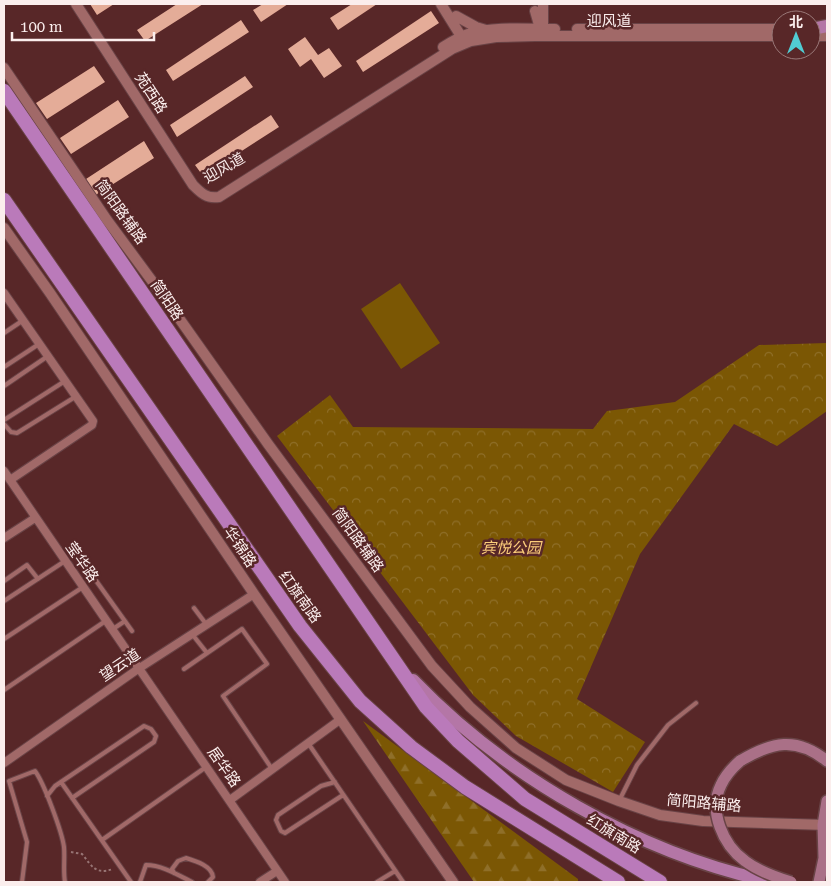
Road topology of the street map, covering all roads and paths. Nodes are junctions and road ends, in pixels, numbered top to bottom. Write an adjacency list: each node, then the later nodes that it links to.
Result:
1 (76, 4): 15 (street, 苑西路)
2 (441, 4): 10 (street)
3 (448, 4): 5 (street)
4 (538, 6): 8 (street)
5 (456, 16): 7 (street); 10 (street)
6 (771, 29): 8 (street, 迎风道)
7 (493, 30): 8 (street, 迎风道); 10 (street, 迎风道)
8 (540, 32): 9 (street, 迎风道); 10 (street, 迎风道)
9 (771, 36)
10 (467, 39): 15 (street, 迎风道)
11 (4, 68): 14 (street, 简阳路辅路)
12 (4, 77): 14 (street)
13 (4, 91): 52 (highway, 简阳路)
14 (29, 106): 67 (street, 简阳路辅路)
15 (205, 196)
16 (4, 200): 88 (highway, 红旗南路)
17 (4, 228): 39 (street, 华锦路)
18 (4, 293): 19 (street)
19 (7, 305): 20 (street)
20 (23, 320): 21 (lane); 22 (street)
21 (4, 334)
22 (39, 344): 23 (street); 24 (lane)
23 (48, 356): 25 (street); 26 (lane)
24 (4, 367)
25 (65, 381): 27 (street); 28 (lane)
26 (4, 386)
27 (76, 396): 29 (lane); 31 (street)
28 (4, 420)
29 (4, 424)
30 (4, 471): 31 (street, 莹华路)
31 (10, 480): 32 (street, 莹华路)
32 (35, 518): 33 (street); 35 (street, 莹华路)
33 (4, 538)
34 (72, 546): 43 (lane)
35 (65, 561): 36 (lane); 38 (street, 莹华路)
36 (38, 578): 37 (lane); 40 (lane)
37 (4, 581)
38 (83, 587): 42 (street, 莹华路); 48 (lane)
39 (254, 594): 44 (street, 望云道); 55 (street, 华锦路)
40 (4, 602)
41 (194, 608): 44 (lane)
42 (107, 620): 45 (street, 莹华路); 53 (lane)
43 (125, 621): 45 (lane); 46 (lane)
44 (206, 624): 47 (street, 望云道)
45 (113, 629): 50 (street, 莹华路)
46 (132, 631)
47 (192, 634): 49 (lane); 50 (street, 望云道)
48 (4, 639)
49 (207, 653): 51 (lane); 60 (lane)
50 (138, 668): 58 (street, 望云道); 59 (street, 居华路)
51 (184, 669)
52 (402, 669): 89 (highway, 红旗南路); 90 (main road)
53 (4, 688)
54 (696, 703): 67 (lane)
55 (341, 719): 56 (street); 87 (street, 华锦路)
56 (308, 743): 60 (street); 62 (lane)
57 (827, 761): 91 (main road, bridge)
58 (4, 763)
59 (206, 766): 66 (street, 居华路); 70 (lane)
60 (272, 769): 66 (street)
61 (61, 782): 64 (lane); 65 (lane); 65 (lane)
62 (335, 782): 63 (lane); 63 (lane)
63 (344, 795): 75 (lane)
64 (47, 796): 71 (lane); 77 (lane)
65 (72, 798): 70 (lane)
66 (230, 800): 74 (street, 居华路)
67 (619, 801): 69 (street, 简阳路辅路)
68 (827, 801): 69 (main road)
69 (825, 825): 72 (main road)
70 (102, 840): 73 (lane)
71 (64, 852): 73 (path); 78 (lane)
72 (825, 855): 92 (main road)
73 (120, 867): 79 (lane)
74 (277, 871): 83 (street); 84 (street, 居华路)
75 (396, 871): 85 (lane); 86 (lane)
76 (174, 873): 80 (lane); 81 (lane); 82 (lane)
77 (22, 882)
78 (65, 882)
79 (131, 882)
80 (140, 882)
81 (192, 882)
82 (208, 882)
83 (260, 882)
84 (285, 882)
85 (377, 882)
86 (403, 882)
87 (453, 882)
88 (618, 882)
89 (660, 882)
90 (772, 882)
91 (791, 882)
92 (819, 882)

